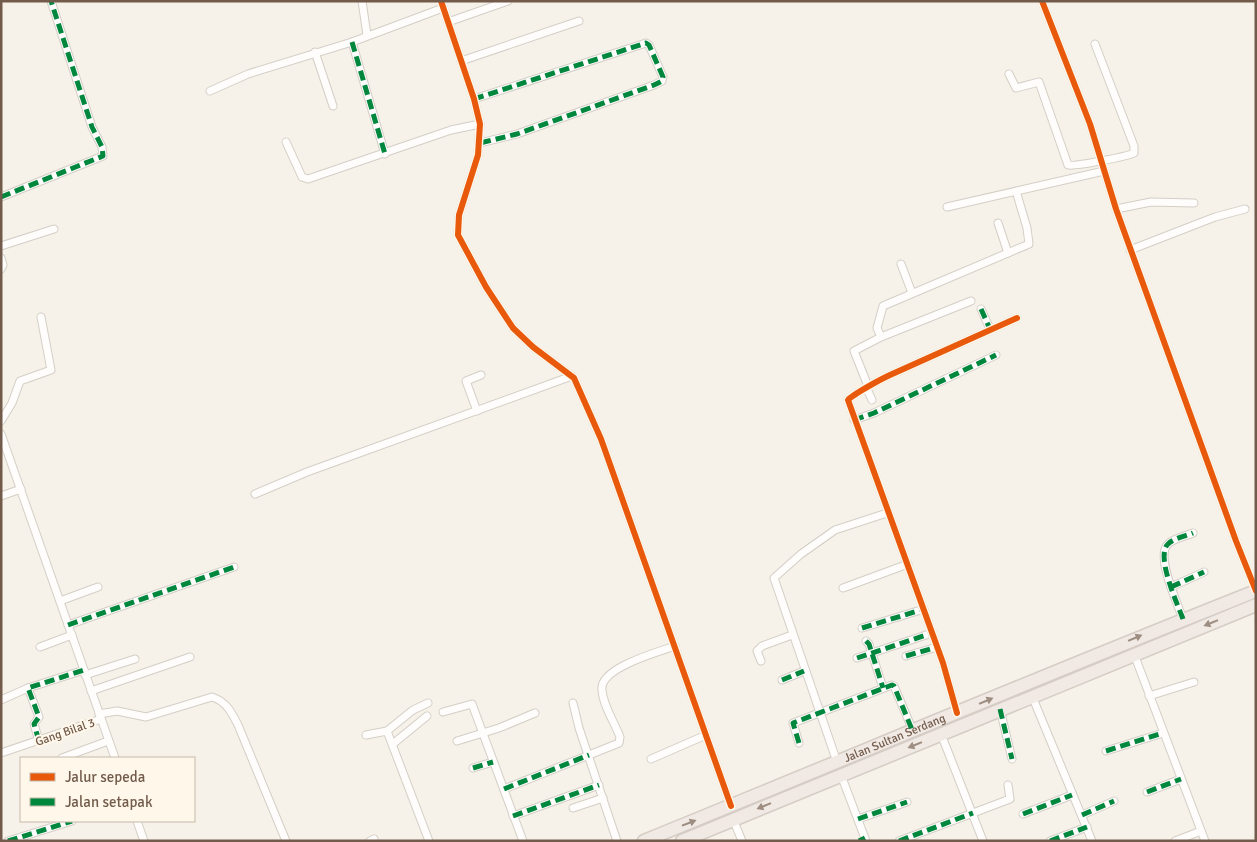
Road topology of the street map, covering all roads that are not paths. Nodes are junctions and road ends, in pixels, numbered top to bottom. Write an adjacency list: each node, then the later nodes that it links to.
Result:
1 (51, 1): 24 (street)
2 (362, 1): 8 (street)
3 (508, 1): 7 (street)
4 (1042, 1): 21 (street)
5 (442, 5): 7 (street); 8 (street)
6 (579, 21): 12 (street)
7 (448, 22): 12 (street)
8 (367, 35): 9 (street)
9 (352, 42): 11 (street); 20 (street)
10 (1095, 44): 21 (street)
11 (315, 52): 14 (street); 16 (street)
12 (461, 61): 15 (street)
13 (1009, 74): 21 (street)
14 (210, 91)
15 (474, 99): 17 (street); 19 (street)
16 (334, 106)
17 (480, 124): 19 (street); 20 (street)
18 (286, 142): 20 (street)
19 (480, 144): 46 (street)
20 (385, 154)
21 (1101, 161): 22 (street)
22 (1104, 171): 23 (street); 27 (street)
23 (1016, 191): 26 (street); 33 (street)
24 (1, 197)
25 (1194, 203): 27 (street)
26 (947, 207)
27 (1116, 209): 32 (street)
28 (1245, 209): 32 (street)
29 (998, 223): 33 (street)
30 (54, 230): 31 (street)
31 (1, 246)
32 (1130, 250): 64 (street)
33 (1008, 253): 37 (street)
34 (1, 258): 36 (street)
35 (901, 264): 37 (street)
36 (1, 269)
37 (912, 293): 43 (street)
38 (971, 301): 43 (street)
39 (981, 309): 42 (street)
40 (41, 317): 51 (street)
41 (1017, 318): 42 (street)
42 (990, 329): 47 (street)
43 (881, 337): 47 (street)
44 (996, 355): 50 (street)
45 (481, 374): 49 (street)
46 (572, 376): 49 (street); 75 (street)
47 (867, 388): 48 (street); 50 (street)
48 (872, 400)
49 (477, 411): 54 (street)
50 (854, 420): 56 (street)
51 (1, 421)
52 (1, 434): 53 (street)
53 (21, 489): 55 (street); 65 (street)
54 (255, 494)
55 (1, 496)
56 (887, 513): 58 (street); 73 (street)
57 (1193, 533): 62 (street)
58 (908, 564): 63 (street); 67 (street)
59 (234, 567): 69 (street)
60 (1204, 572): 62 (street)
61 (98, 587): 65 (street)
62 (1171, 587): 68 (street)
63 (843, 588)
64 (1256, 591): 68 (highway, Jalan Sultan Serdang)
65 (60, 601): 69 (street)
66 (1256, 605): 79 (highway, Jalan Sultan Serdang, one-way to 79)
67 (924, 609): 70 (street); 71 (street)
68 (1183, 619): 85 (highway, Jalan Sultan Serdang, one-way to 68)
69 (68, 625): 72 (street)
70 (862, 628)
71 (932, 633): 77 (street); 78 (street)
72 (72, 635): 76 (street); 87 (street)
73 (792, 635): 84 (street); 86 (street)
74 (866, 641): 78 (street)
75 (674, 646): 113 (street); 122 (street)
76 (40, 647)
77 (937, 647): 80 (street); 104 (street)
78 (871, 654): 82 (street); 92 (street)
79 (1134, 654): 89 (highway, Jalan Sultan Serdang); 95 (street)
80 (906, 656)
81 (190, 657): 93 (street)
82 (857, 658)
83 (135, 659): 87 (street)
84 (761, 661)
85 (1068, 667): 89 (highway); 104 (highway, Jalan Sultan Serdang, one-way to 85)
86 (804, 671): 88 (street); 103 (street)
87 (85, 672): 91 (street); 93 (street)
88 (782, 680)
89 (1073, 680): 94 (highway, Jalan Sultan Serdang)
90 (1194, 682): 95 (street)
91 (28, 688): 96 (street); 115 (street)
92 (883, 688): 103 (street); 109 (street)
93 (91, 691): 106 (street)
94 (1032, 696): 99 (highway, Jalan Sultan Serdang); 135 (street)
95 (1149, 696): 110 (street)
96 (1, 700)
97 (428, 703): 100 (street)
98 (574, 703): 122 (street)
99 (1000, 709): 112 (highway, Jalan Sultan Serdang); 126 (street)
100 (413, 710): 107 (street); 108 (street)
101 (444, 712): 111 (street)
102 (535, 713): 111 (street)
103 (819, 713): 119 (street); 129 (street)
104 (957, 713): 109 (highway, Jalan Sultan Serdang)
105 (427, 716): 107 (street)
106 (100, 717): 115 (street, Gang Bilal 3); 116 (street); 154 (street, Gang Bilal 3)
107 (420, 722): 118 (street)
108 (387, 731): 114 (street); 118 (street)
109 (913, 732): 129 (highway, Jalan Sultan Serdang)
110 (1163, 732): 120 (street); 130 (street)
111 (483, 733): 117 (street); 127 (street)
112 (941, 734): 129 (highway, Jalan Sultan Serdang, one-way to 129); 141 (street)
113 (706, 735): 125 (street); 140 (street)
114 (366, 736)
115 (39, 741): 121 (street, Gang Bilal 3)
116 (108, 741): 123 (street); 124 (street)
117 (457, 741)
118 (394, 743): 155 (street)
119 (799, 744)
120 (1106, 750)
121 (1, 754)
122 (589, 756): 131 (street); 133 (street)
123 (65, 757)
124 (114, 757)
125 (651, 759)
126 (1012, 759)
127 (493, 762): 128 (street); 133 (street)
128 (473, 768)
129 (839, 769): 140 (highway, Jalan Sultan Serdang); 145 (street)
130 (1181, 779): 134 (street); 149 (street)
131 (599, 785): 136 (street); 143 (street)
132 (1008, 785): 141 (street)
133 (504, 789): 143 (street)
134 (1147, 792)
135 (1072, 795): 142 (street); 144 (street)
136 (602, 798): 139 (street); 157 (street)
137 (1114, 801): 144 (street)
138 (907, 802): 145 (street)
139 (573, 808)
140 (732, 812): 150 (highway, Jalan Sultan Serdang); 158 (highway, Jalan Sultan Serdang, one-way to 140); 159 (street)
141 (972, 813): 160 (street); 161 (street)
142 (1023, 814)
143 (513, 816): 156 (street)
144 (1082, 816): 148 (street)
145 (858, 819): 151 (street)
146 (69, 822): 152 (street)
147 (137, 822): 153 (street)
148 (1086, 828): 162 (street); 163 (street)
149 (1201, 831): 164 (street); 165 (street)
150 (688, 840)
151 (863, 840)
152 (8, 841)
153 (144, 841)
154 (286, 841)
155 (429, 841)
156 (523, 841)
157 (617, 841)
158 (644, 841)
159 (742, 841)
160 (899, 841)
161 (983, 841)
162 (1050, 841)
163 (1092, 841)
164 (1175, 841)
165 (1205, 841)

